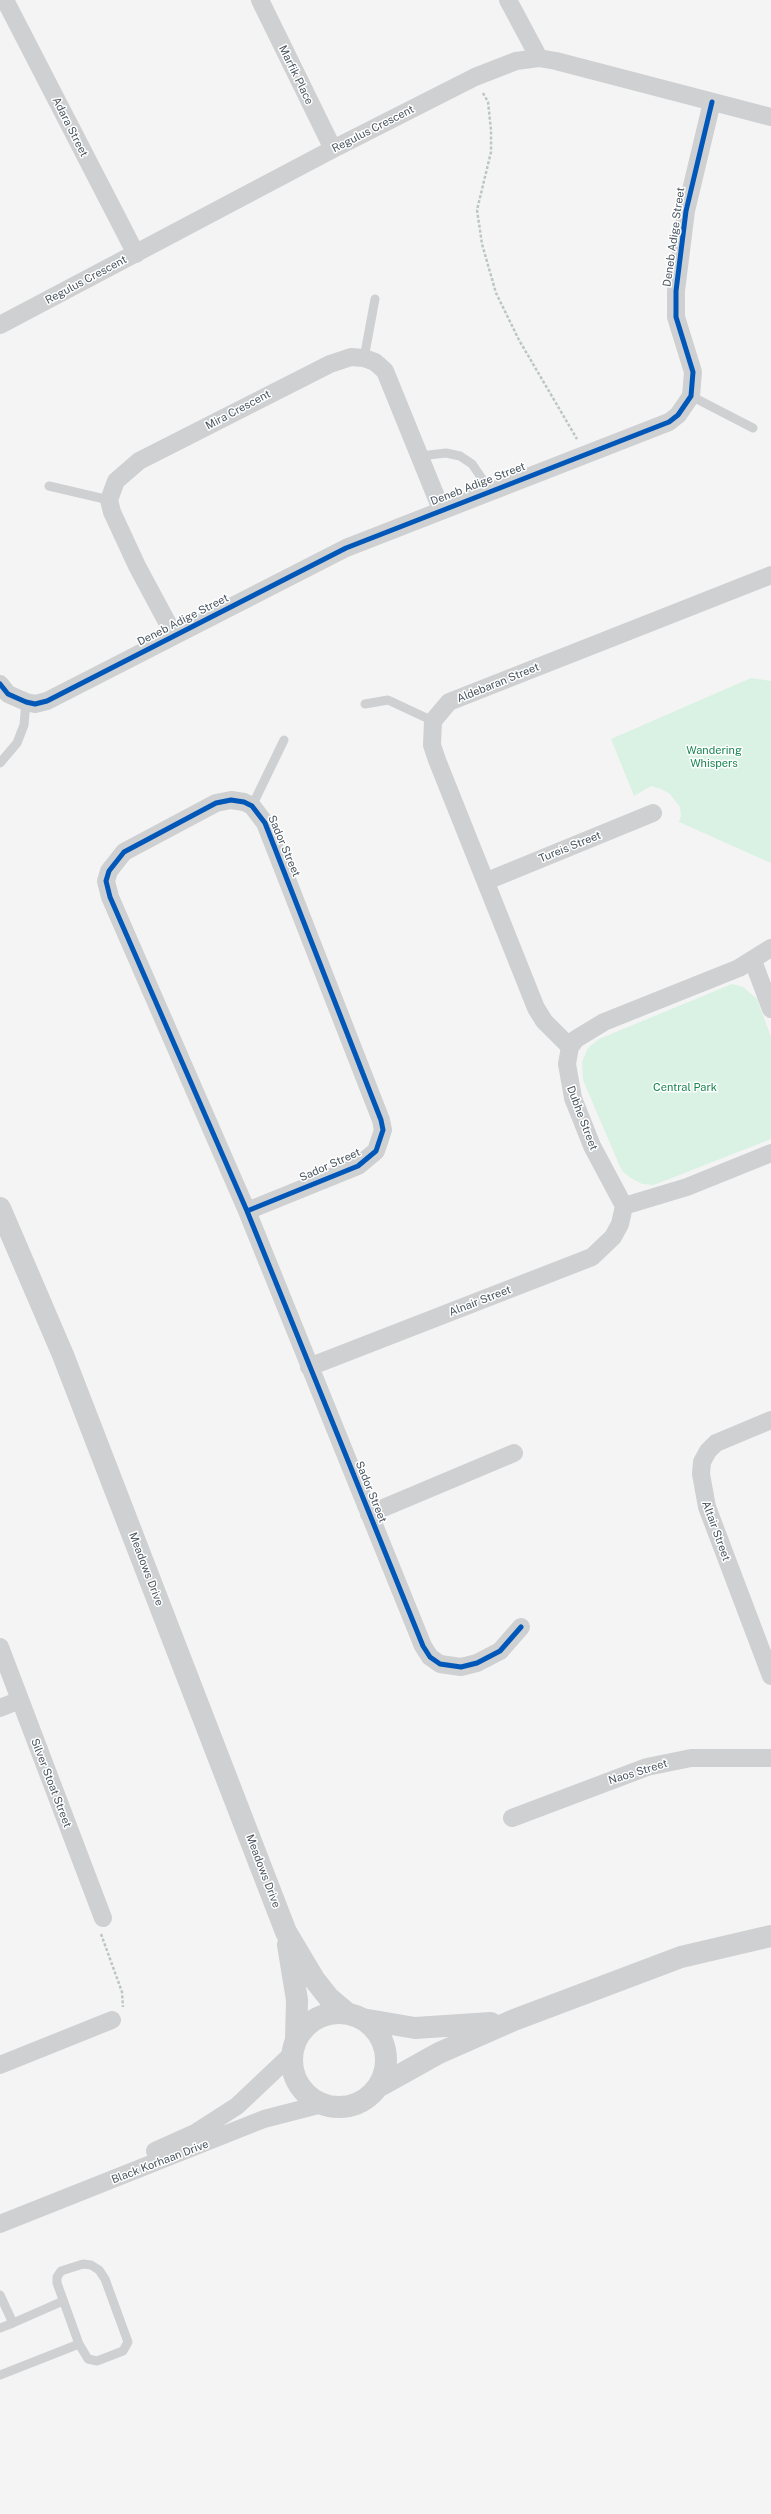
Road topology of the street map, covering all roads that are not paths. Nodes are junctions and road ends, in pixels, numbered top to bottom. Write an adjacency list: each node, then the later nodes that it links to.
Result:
1 (5, 0): 8 (street, Adara Street)
2 (260, 0): 7 (street, Marfik Place)
3 (508, 0): 4 (street)
4 (539, 58): 5 (street, Regulus Crescent); 7 (street, Regulus Crescent)
5 (712, 102): 6 (street, Regulus Crescent); 12 (street, Deneb Adige Street)
6 (771, 117)
7 (333, 149): 8 (street, Regulus Crescent)
8 (136, 254): 10 (street, Regulus Crescent)
9 (375, 298): 11 (lane)
10 (0, 325)
11 (364, 358): 14 (street); 17 (street, Mira Crescent)
12 (691, 396): 13 (lane); 16 (street, Deneb Adige Street)
13 (753, 428)
14 (420, 456): 16 (lane); 18 (street)
15 (49, 486): 17 (lane)
16 (487, 492): 18 (street, Deneb Adige Street)
17 (109, 500): 20 (street)
18 (441, 509): 20 (street, Deneb Adige Street)
19 (771, 575): 24 (street, Aldebaran Street)
20 (174, 635): 22 (street, Deneb Adige Street)
21 (0, 684): 22 (street, Deneb Adige Street)
22 (26, 702): 26 (lane)
23 (365, 704): 24 (lane)
24 (433, 721): 29 (street)
25 (284, 740): 27 (lane)
26 (0, 763)
27 (252, 806): 37 (street, Sador Street); 37 (street, Sador Street)
28 (653, 813): 29 (street, Tureis Street)
29 (486, 881): 33 (street)
30 (771, 948): 31 (street)
31 (753, 961): 32 (street); 33 (street)
32 (771, 1009)
33 (570, 1047): 35 (street, Dubhe Street)
34 (771, 1153): 35 (street)
35 (624, 1206): 38 (street, Alnair Street)
36 (0, 1208): 50 (street, Meadows Drive)
37 (247, 1211): 38 (street, Sador Street)
38 (309, 1367): 41 (street, Sador Street)
39 (771, 1420): 44 (street, Altair Street)
40 (514, 1453): 41 (street, Sador Street)
41 (369, 1514): 42 (street, Sador Street)
42 (521, 1627)
43 (0, 1647): 45 (street, Silver Stoat Street)
44 (771, 1676)
45 (20, 1700): 46 (street); 49 (street, Silver Stoat Street)
46 (0, 1708)
47 (771, 1758): 48 (street, Naos Street)
48 (512, 1818)
49 (103, 1918)
50 (286, 1932): 52 (street, Meadows Drive); 55 (street, Meadows Drive)
51 (771, 1936): 54 (street)
52 (355, 2016): 54 (street); 55 (street); 57 (street)
53 (112, 2020): 56 (street)
54 (514, 2020): 57 (street)
55 (294, 2046): 58 (street); 59 (street, Black Korhaan Drive)
56 (0, 2065)
57 (378, 2087): 58 (street)
58 (322, 2104): 60 (street, Black Korhaan Drive)
59 (0, 2212)
60 (0, 2224)
61 (0, 2295): 63 (lane)
62 (63, 2301): 63 (lane); 65 (lane); 65 (lane)
63 (13, 2323): 64 (lane)
64 (0, 2328)
65 (79, 2344): 66 (lane)
66 (0, 2375)

